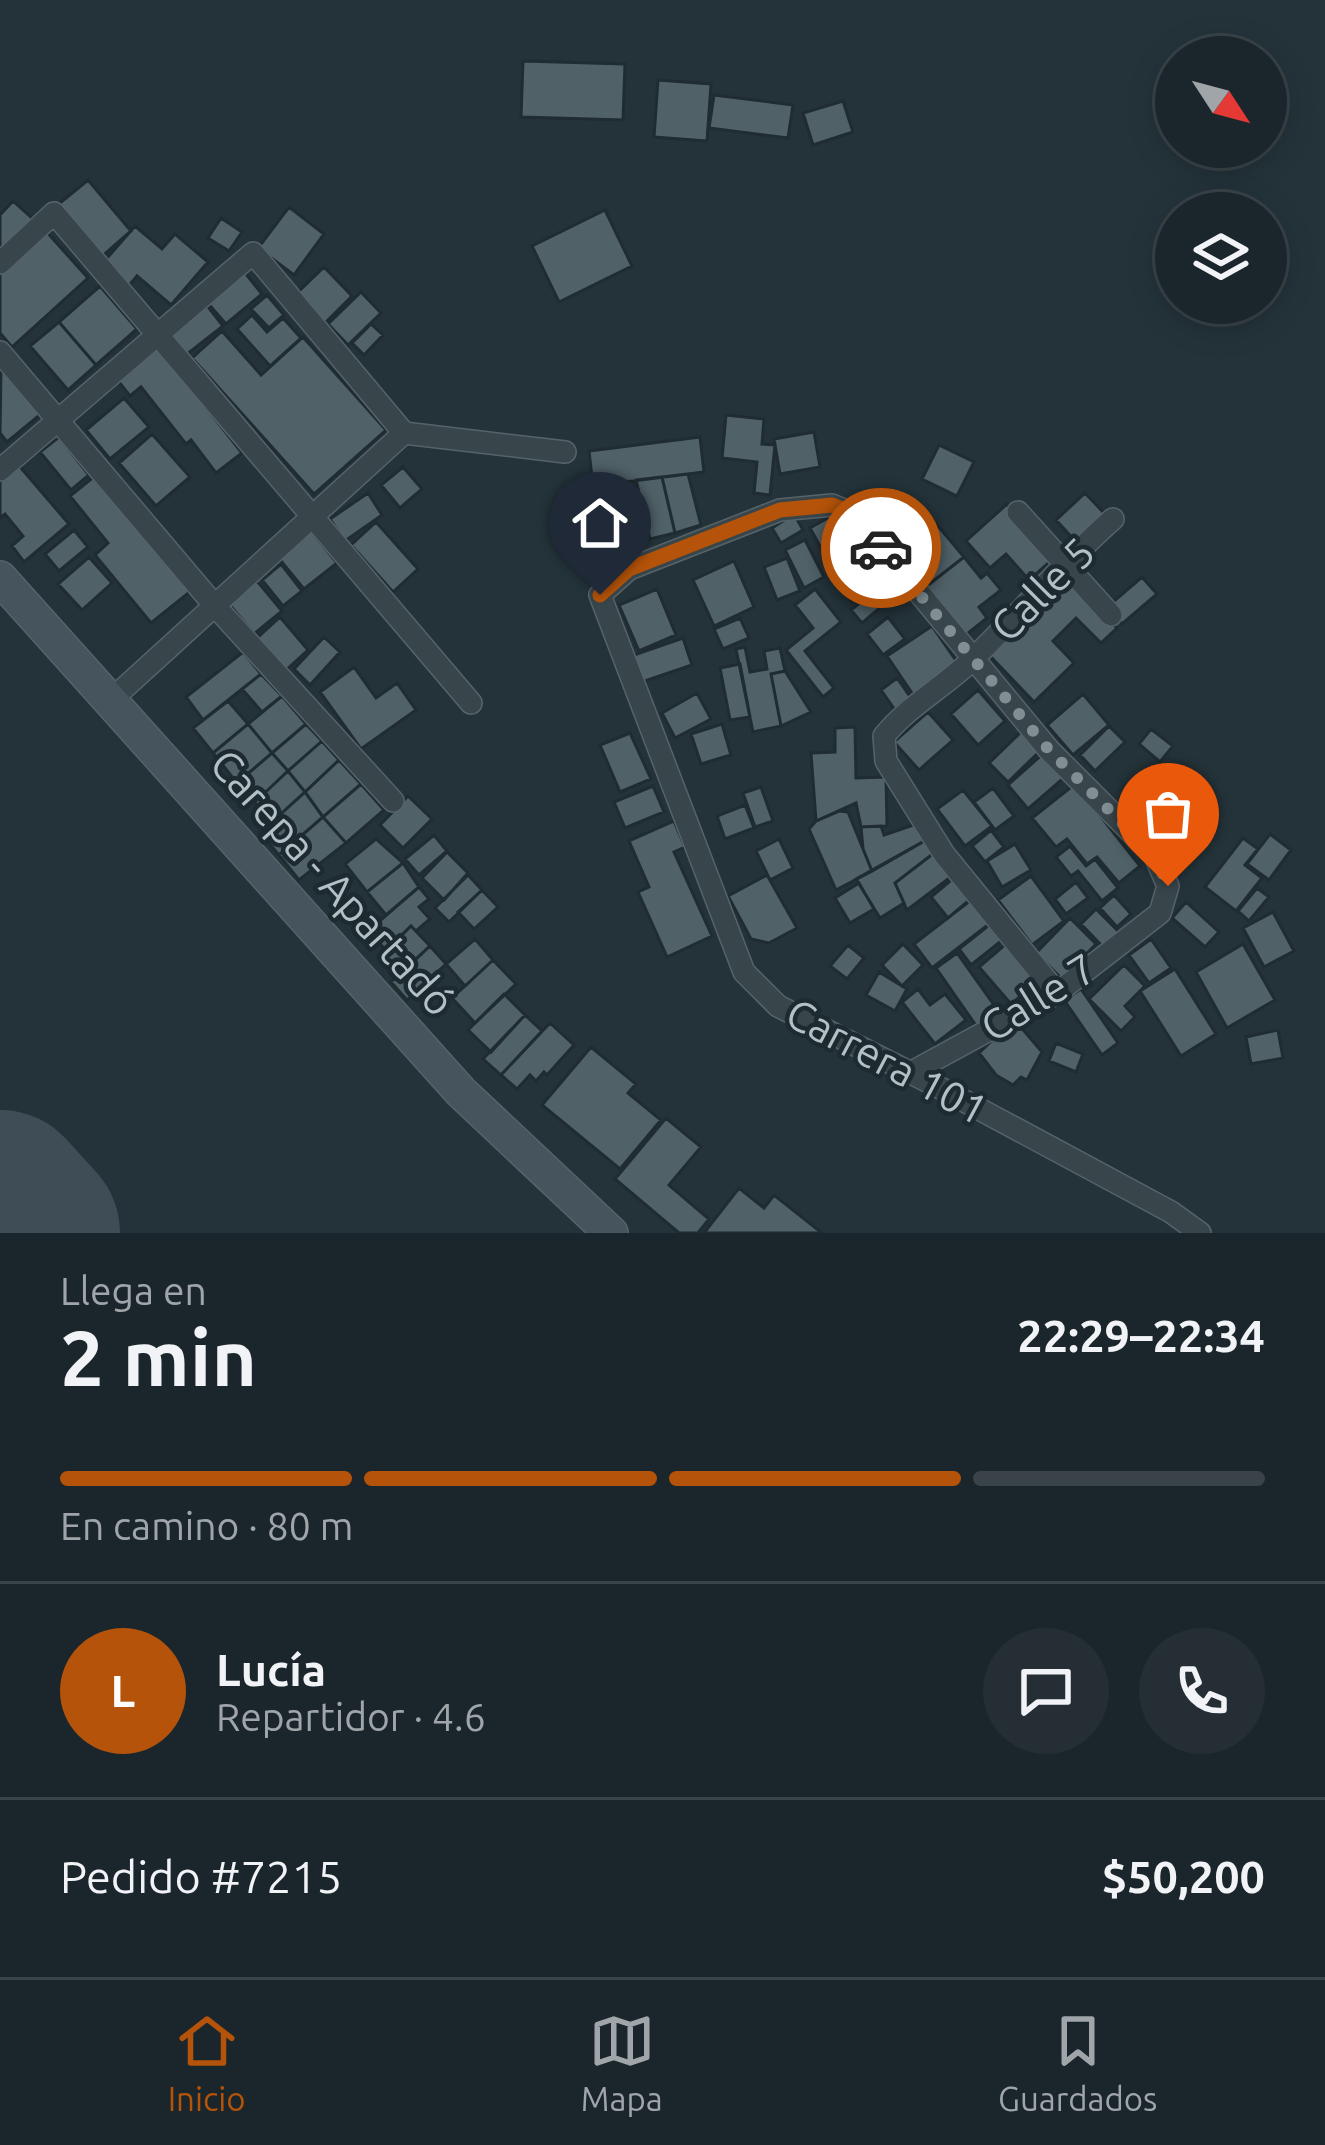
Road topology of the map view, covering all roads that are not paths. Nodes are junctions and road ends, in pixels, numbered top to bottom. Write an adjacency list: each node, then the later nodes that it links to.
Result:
1 (0, 263): 2 (street)
2 (158, 334): 4 (street); 5 (street); 9 (street)
3 (0, 352): 4 (street)
4 (58, 421): 7 (street); 13 (street)
5 (404, 433): 6 (street); 9 (street)
6 (565, 452)
7 (0, 470)
8 (1018, 512): 11 (street)
9 (312, 517): 13 (street); 17 (street)
10 (1113, 519): 11 (street, Calle 5)
11 (1062, 563): 14 (street); 15 (street, Calle 5)
12 (0, 578): 16 (main road, Carepa - Apartadó)
13 (215, 606): 16 (street); 18 (street)
14 (1111, 615)
15 (972, 661): 19 (street, Calle 5); 19 (street, Calle 7); 20 (street, Carrera 101)
16 (110, 701): 21 (main road, Carepa - Apartadó)
17 (471, 703)
18 (393, 801)
19 (1057, 993): 20 (street, Calle 7)
20 (910, 1073): 22 (street, Carrera 101)
21 (611, 1233)
22 (1200, 1233)

